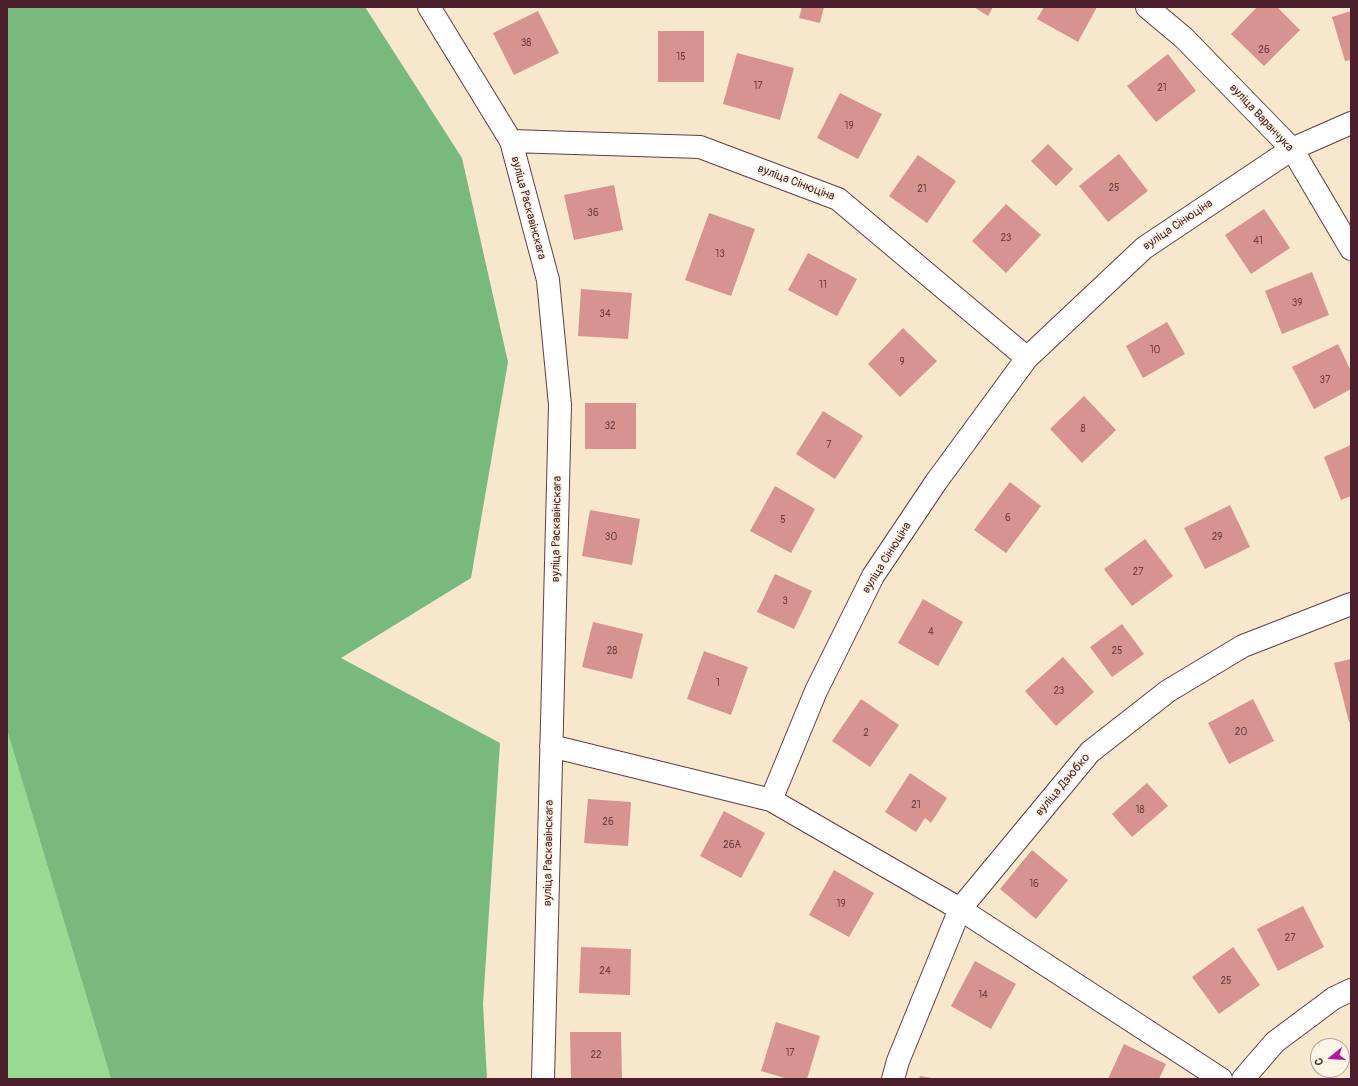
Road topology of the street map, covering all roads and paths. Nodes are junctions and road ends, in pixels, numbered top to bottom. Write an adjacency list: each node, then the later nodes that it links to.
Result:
1 (429, 7): 4 (street, вуліца Раскавінскага)
2 (1147, 7): 5 (street, вуліца Варанчука)
3 (1351, 122): 5 (street, вуліца Сінюціна)
4 (511, 141): 7 (street, вуліца Сінюціна); 9 (street, вуліца Раскавінскага)
5 (1292, 149): 6 (street, вуліца Варанчука); 7 (street, вуліца Сінюціна)
6 (1351, 249)
7 (1028, 358): 10 (street, вуліца Сінюціна)
8 (1351, 604): 11 (street, вуліца Дзюбко)
9 (551, 746): 10 (street); 13 (street, вуліца Раскавінскага)
10 (771, 800): 11 (street)
11 (960, 909): 14 (street, вуліца Дзюбко); 15 (street)
12 (1351, 990): 16 (street)
13 (543, 1079)
14 (893, 1079)
15 (1221, 1079)
16 (1243, 1079)

